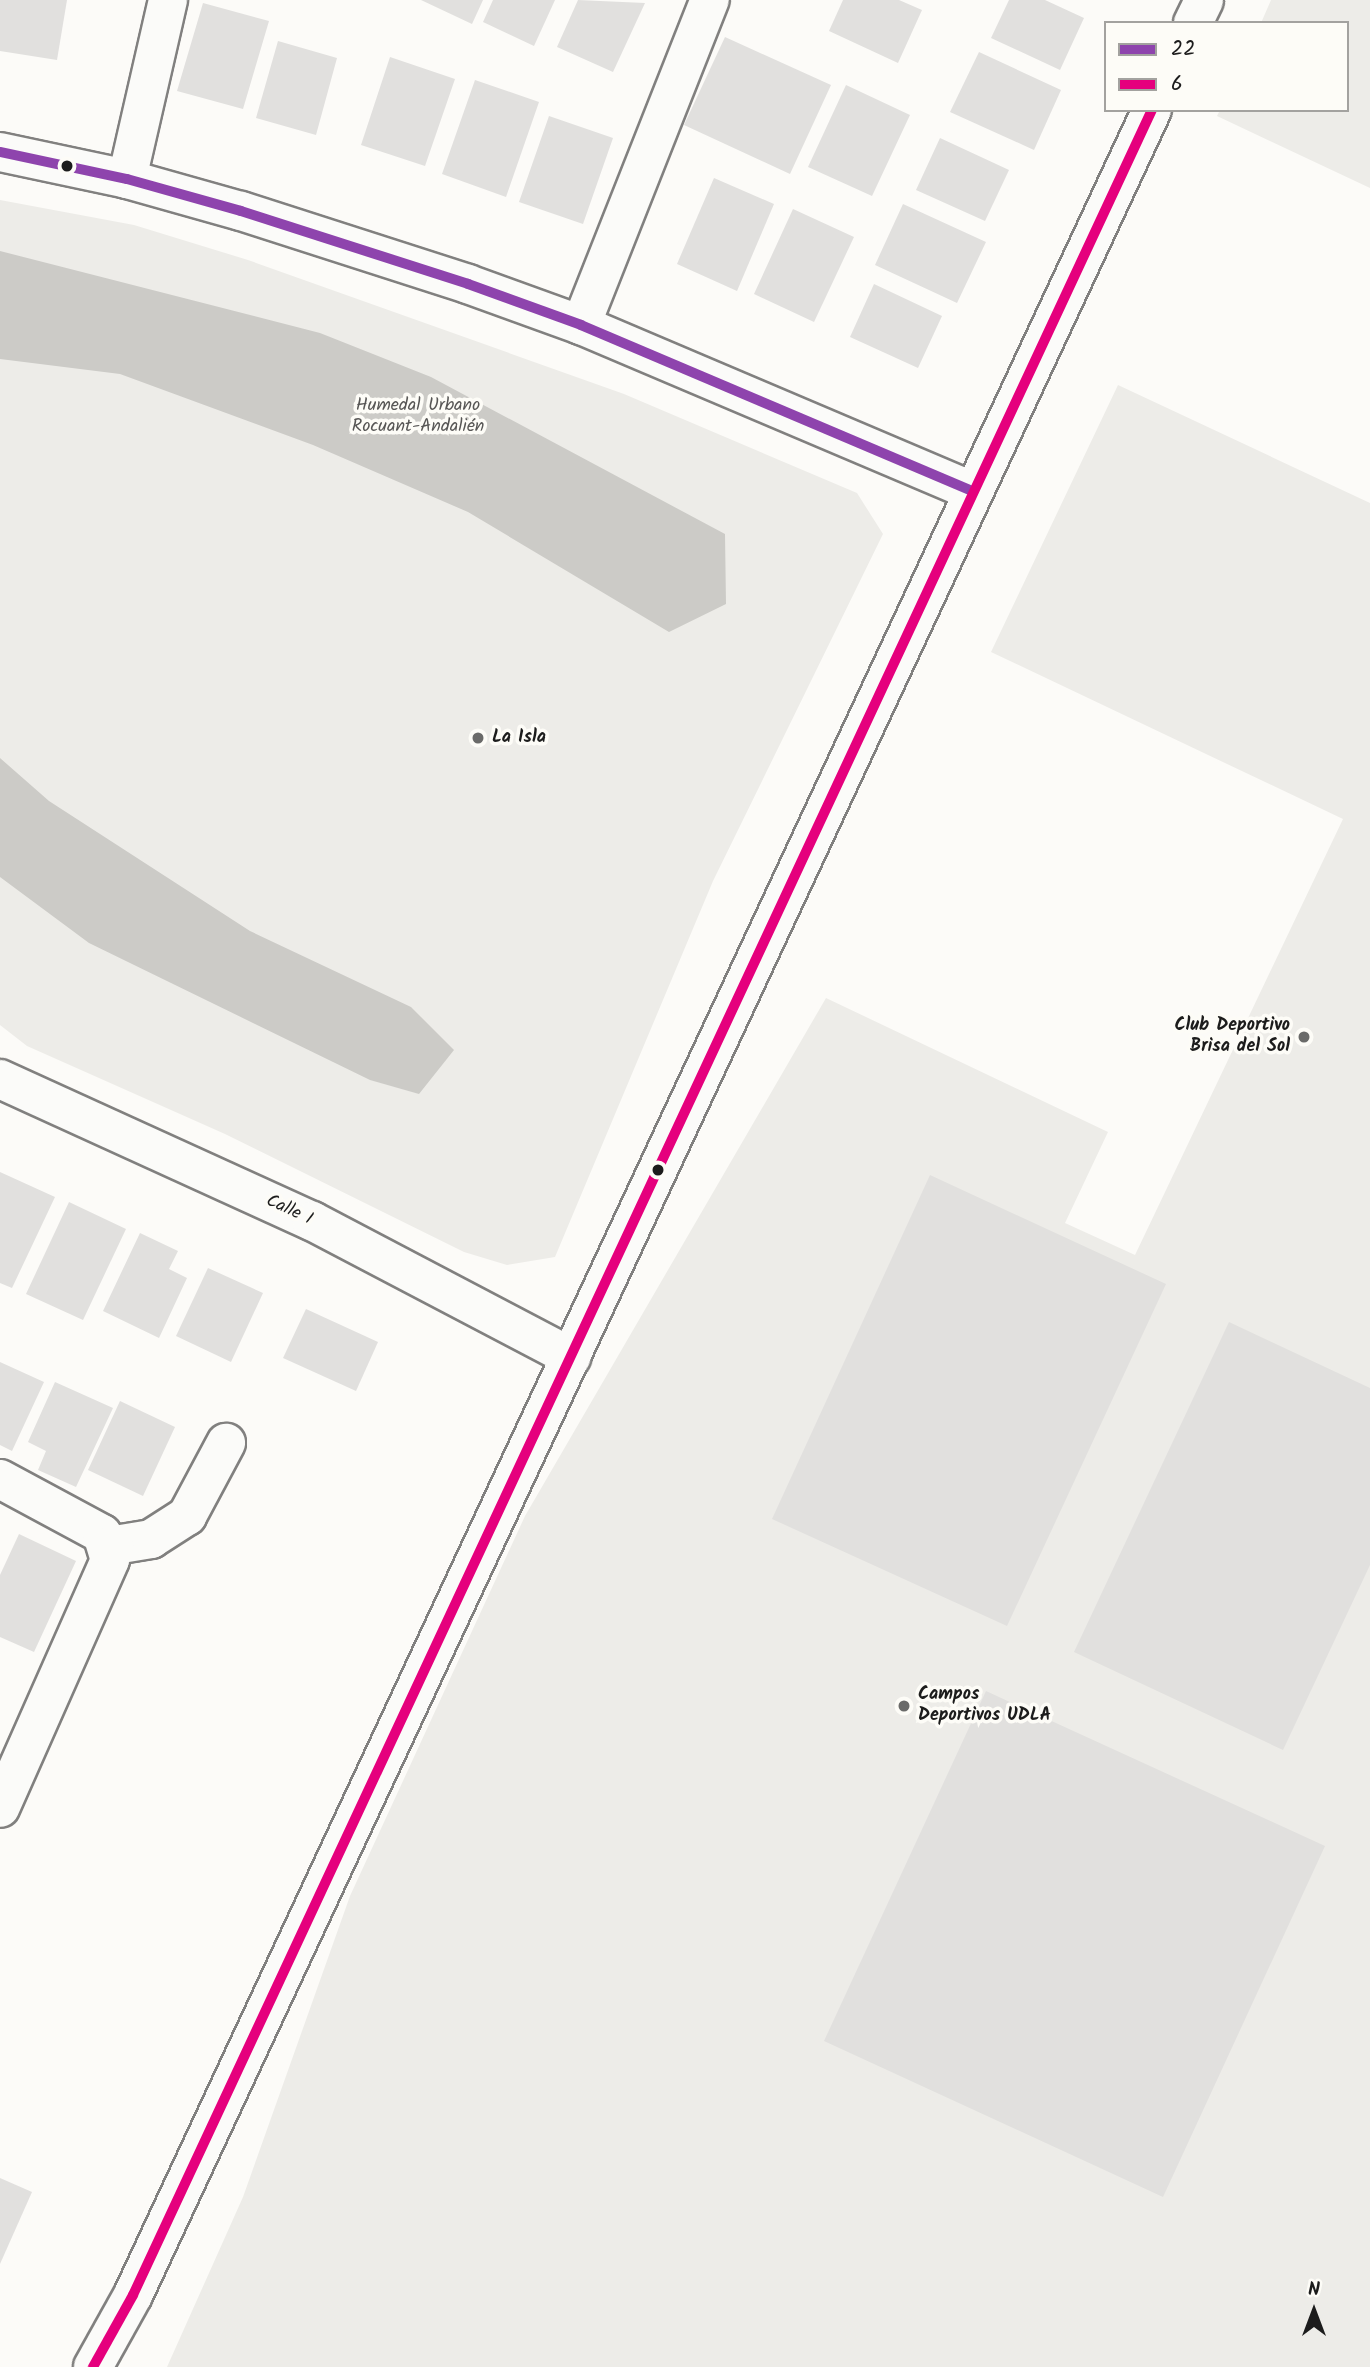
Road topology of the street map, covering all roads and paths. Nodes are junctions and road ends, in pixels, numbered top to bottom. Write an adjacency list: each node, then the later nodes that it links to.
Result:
1 (167, 0): 7 (street)
2 (710, 0): 8 (street)
3 (1204, 0): 4 (street)
4 (1195, 21)
5 (1151, 112): 9 (street)
6 (0, 152): 7 (street)
7 (127, 179): 8 (street)
8 (581, 325): 9 (street)
9 (973, 491): 11 (street)
10 (1, 1082): 11 (street, Calle I)
11 (571, 1357): 16 (street)
12 (226, 1443): 14 (street)
13 (0, 1479): 14 (street)
14 (109, 1546): 15 (street)
15 (0, 1808)
16 (93, 2367)

